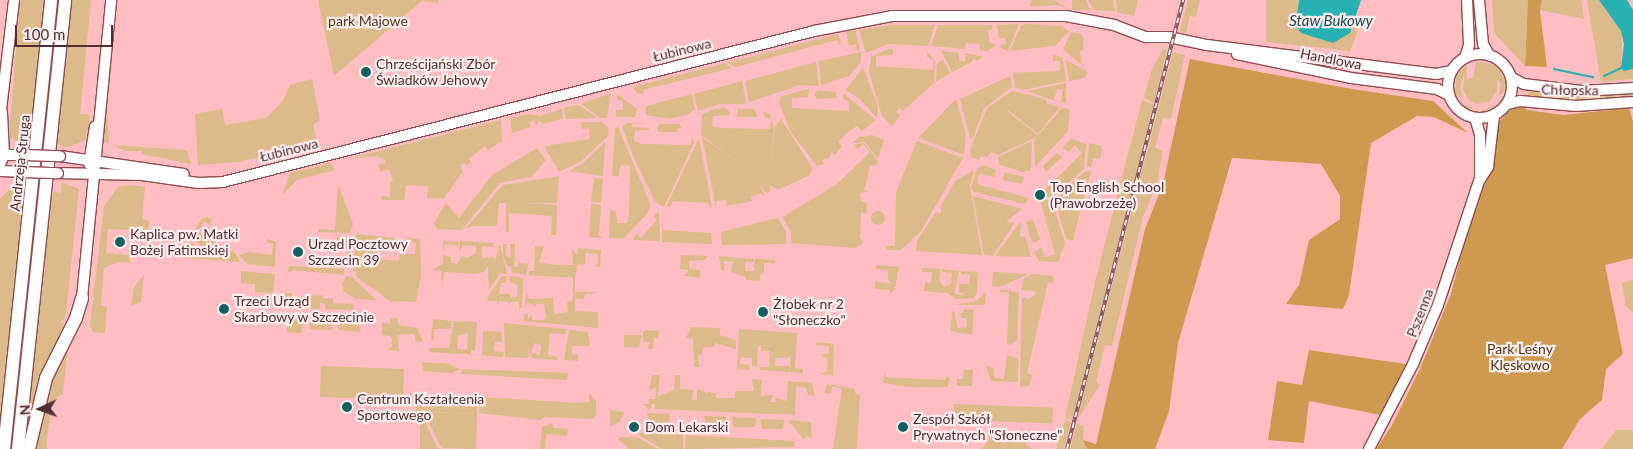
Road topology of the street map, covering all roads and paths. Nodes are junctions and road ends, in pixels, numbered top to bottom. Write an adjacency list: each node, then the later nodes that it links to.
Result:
1 (14, 0): 17 (street, Andrzeja Struga)
2 (51, 0): 28 (main road, Andrzeja Struga)
3 (65, 0): 29 (main road, Andrzeja Struga)
4 (111, 0): 21 (street)
5 (1467, 0): 10 (street)
6 (1479, 0): 9 (street)
7 (1146, 37): 8 (street, Handlowa); 25 (street, Łubinowa)
8 (1207, 46): 11 (street, Handlowa); 14 (street, Handlowa)
9 (1489, 55): 10 (street); 12 (street)
10 (1466, 58): 11 (street)
11 (1452, 71): 14 (street)
12 (1512, 78): 13 (street, Chłopska); 16 (street)
13 (1633, 88)
14 (1449, 95): 19 (street)
15 (1633, 102): 16 (street, Chłopska)
16 (1508, 104): 18 (street)
17 (1, 115): 20 (street, Andrzeja Struga)
18 (1494, 116): 19 (street); 26 (street, Pszenna)
19 (1474, 118): 26 (street, Pszenna)
20 (2, 155): 21 (street, Łubinowa, bridge); 22 (street, Andrzeja Struga)
21 (93, 159): 24 (street); 25 (street, Łubinowa)
22 (0, 165)
23 (0, 171): 24 (street, Łubinowa, bridge)
24 (94, 174): 25 (street, Łubinowa); 27 (street)
25 (230, 179)
26 (1479, 181): 31 (street, Pszenna)
27 (82, 298): 30 (main road)
28 (4, 449)
29 (18, 449)
30 (29, 449)
31 (1369, 449)

